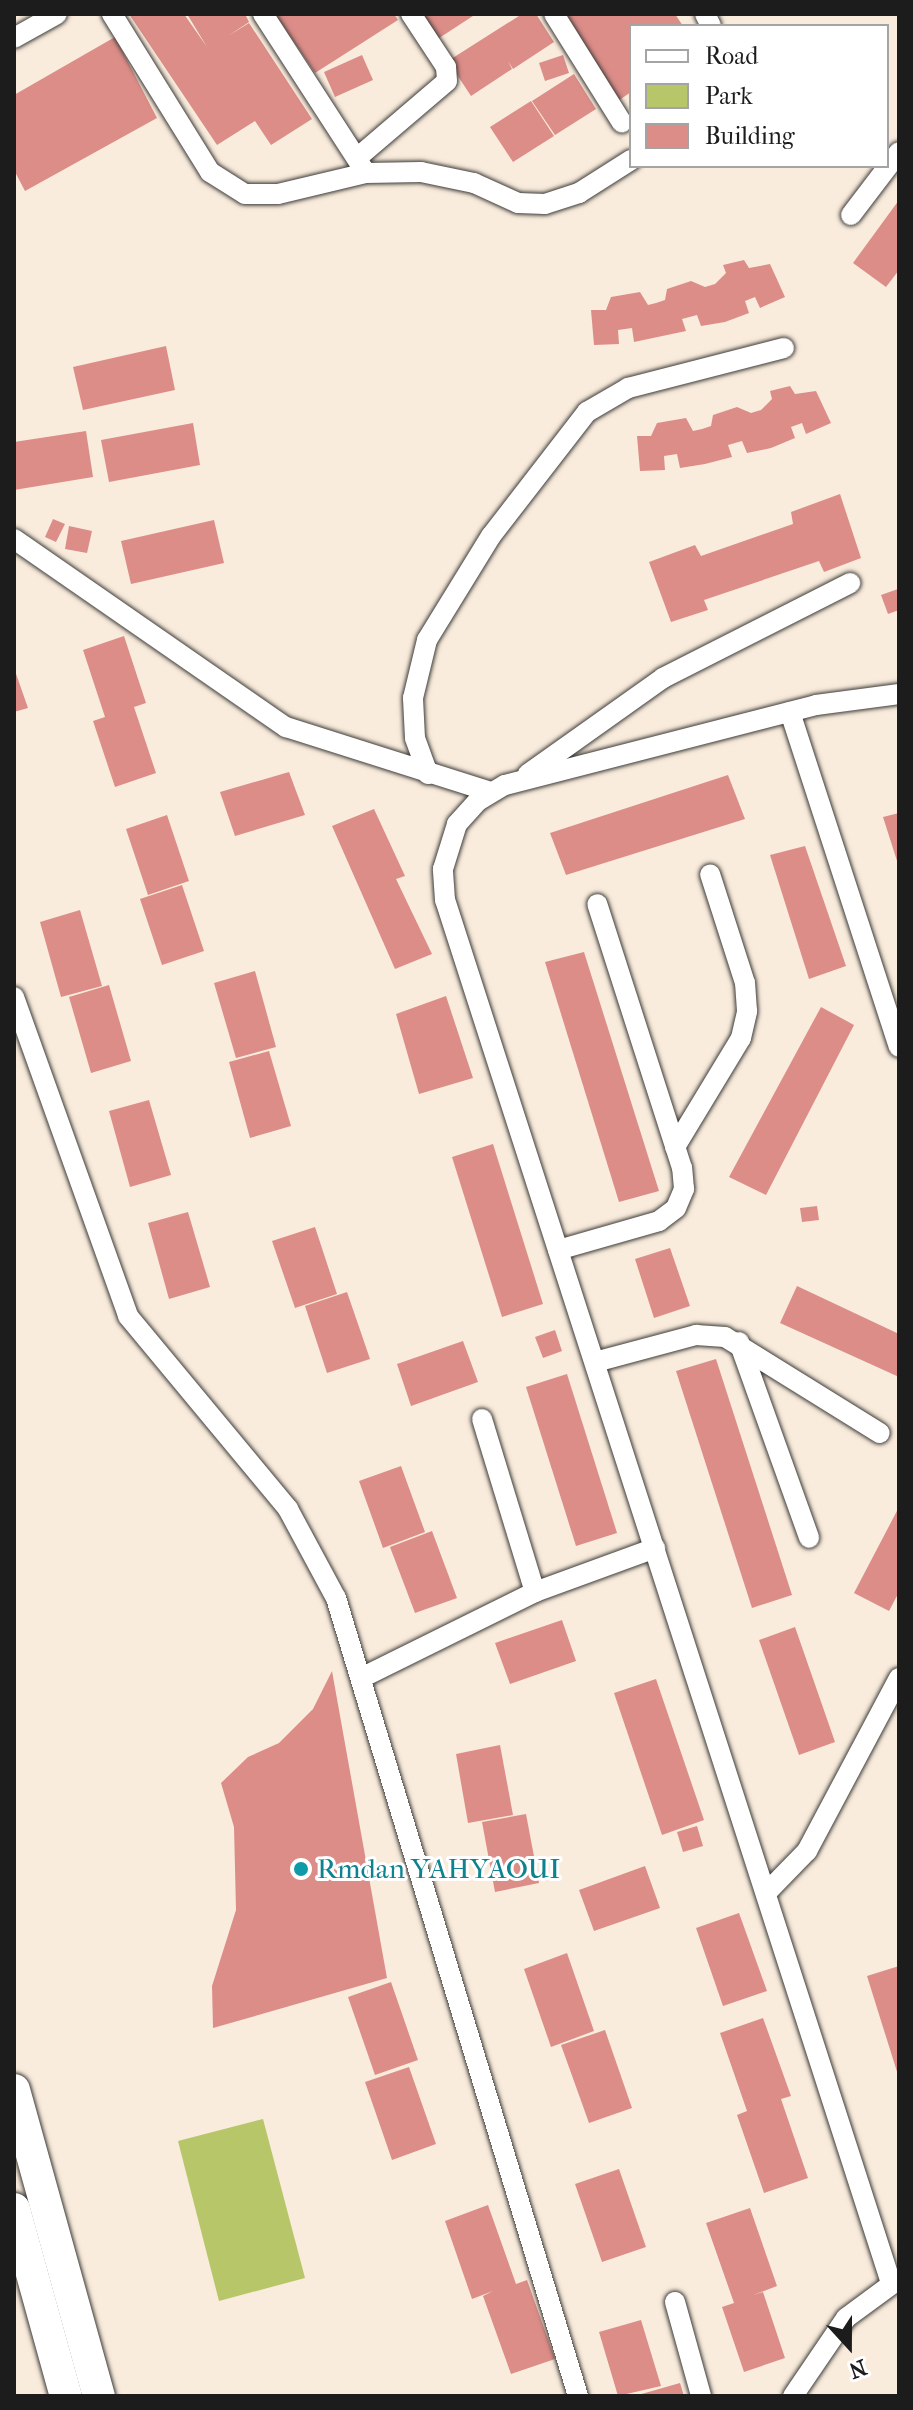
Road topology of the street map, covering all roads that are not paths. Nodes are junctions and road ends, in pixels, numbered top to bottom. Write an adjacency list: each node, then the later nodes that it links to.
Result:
1 (57, 14): 6 (street)
2 (112, 14): 9 (street)
3 (263, 14): 9 (street)
4 (411, 14): 9 (street)
5 (554, 14): 7 (street)
6 (14, 38)
7 (622, 123)
8 (629, 161): 9 (street)
9 (362, 166)
10 (887, 168): 11 (street)
11 (851, 215)
12 (784, 348): 17 (street)
13 (14, 539): 17 (street)
14 (850, 583): 18 (street)
15 (899, 694): 16 (street)
16 (790, 712): 18 (street); 23 (street)
17 (428, 774): 19 (street)
18 (520, 781): 19 (street)
19 (491, 792): 25 (street)
20 (710, 874): 24 (street)
21 (597, 904): 24 (street)
22 (14, 997): 33 (street)
23 (899, 1047)
24 (675, 1147): 25 (street)
25 (558, 1250): 27 (street)
26 (739, 1342): 27 (street); 29 (street); 30 (street)
27 (595, 1362): 31 (street)
28 (482, 1419): 32 (street)
29 (880, 1433)
30 (809, 1538)
31 (655, 1548): 32 (street); 35 (street)
32 (535, 1592): 33 (street)
33 (363, 1677): 42 (street)
34 (899, 1678): 35 (street)
35 (766, 1893): 38 (street)
36 (14, 2090): 41 (highway)
37 (14, 2209): 40 (highway)
38 (895, 2281): 44 (street)
39 (675, 2302): 43 (street)
40 (66, 2396)
41 (99, 2396)
42 (578, 2396)
43 (701, 2396)
44 (793, 2396)

